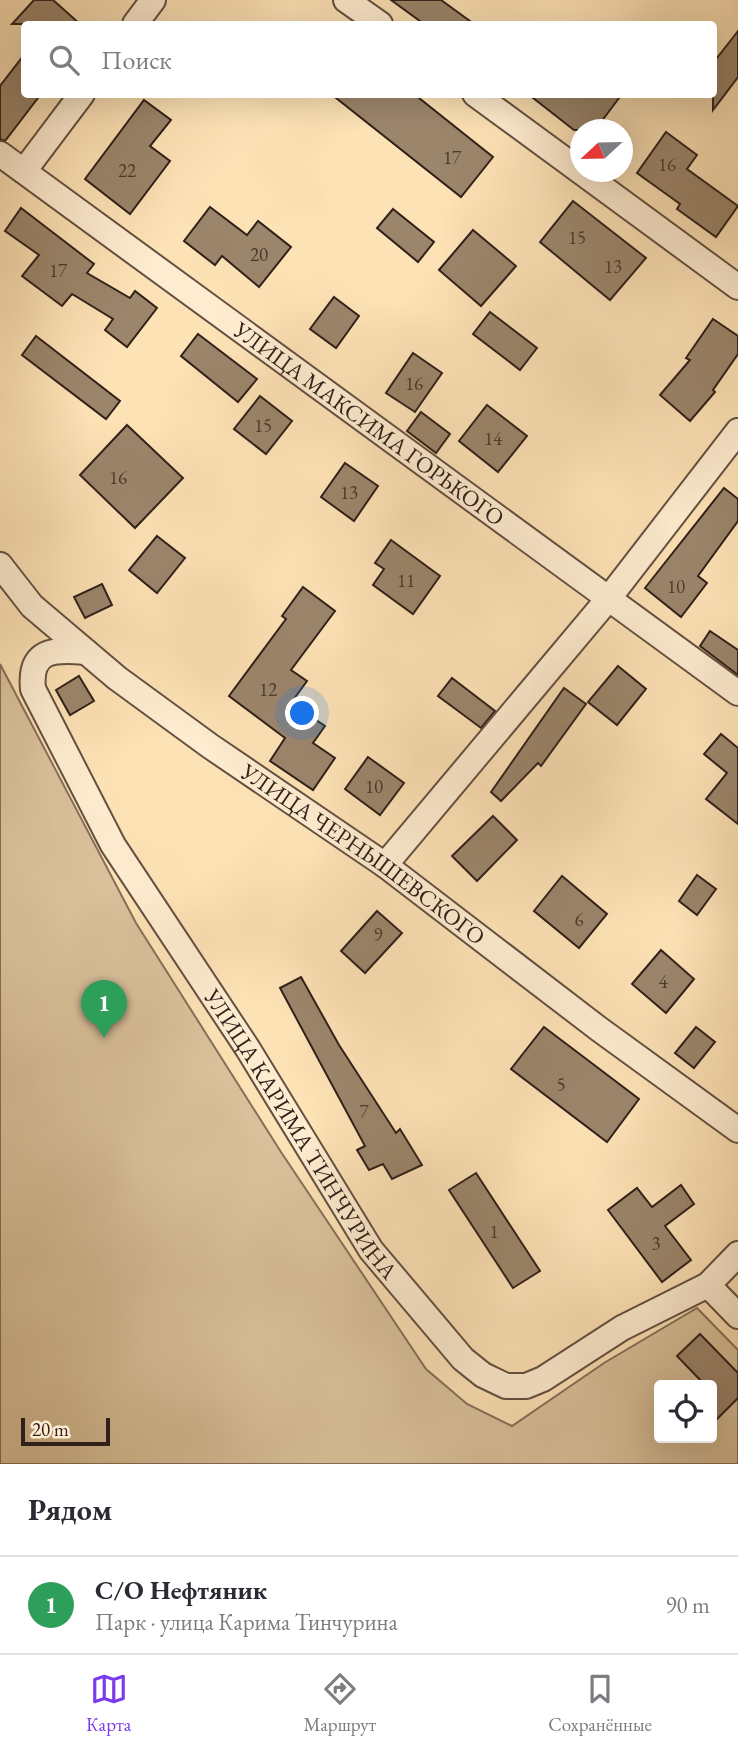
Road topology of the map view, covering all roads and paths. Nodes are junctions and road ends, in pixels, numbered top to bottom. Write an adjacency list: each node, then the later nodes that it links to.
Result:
1 (153, 0): 3 (street)
2 (346, 0): 4 (street)
3 (137, 21)
4 (376, 21)
5 (79, 98): 8 (street)
6 (480, 98): 9 (street)
7 (0, 154): 8 (street, УЛИЦА МАКСИМА ГОРЬКОГО)
8 (24, 171): 12 (street, УЛИЦА МАКСИМА ГОРЬКОГО)
9 (738, 287)
10 (738, 431): 12 (street)
11 (0, 565): 13 (street, УЛИЦА ЧЕРНЫШЕВСКОГО)
12 (609, 598): 14 (street, УЛИЦА МАКСИМА ГОРЬКОГО); 15 (street)
13 (86, 652): 15 (street, УЛИЦА ЧЕРНЫШЕВСКОГО); 18 (street, УЛИЦА КАРИМА ТИНЧУРИНА)
14 (738, 693)
15 (385, 865): 16 (street, УЛИЦА ЧЕРНЫШЕВСКОГО)
16 (738, 1130)
17 (738, 1254): 18 (street, УЛИЦА КАРИМА ТИНЧУРИНА)
18 (708, 1285): 19 (street)
19 (738, 1316)

